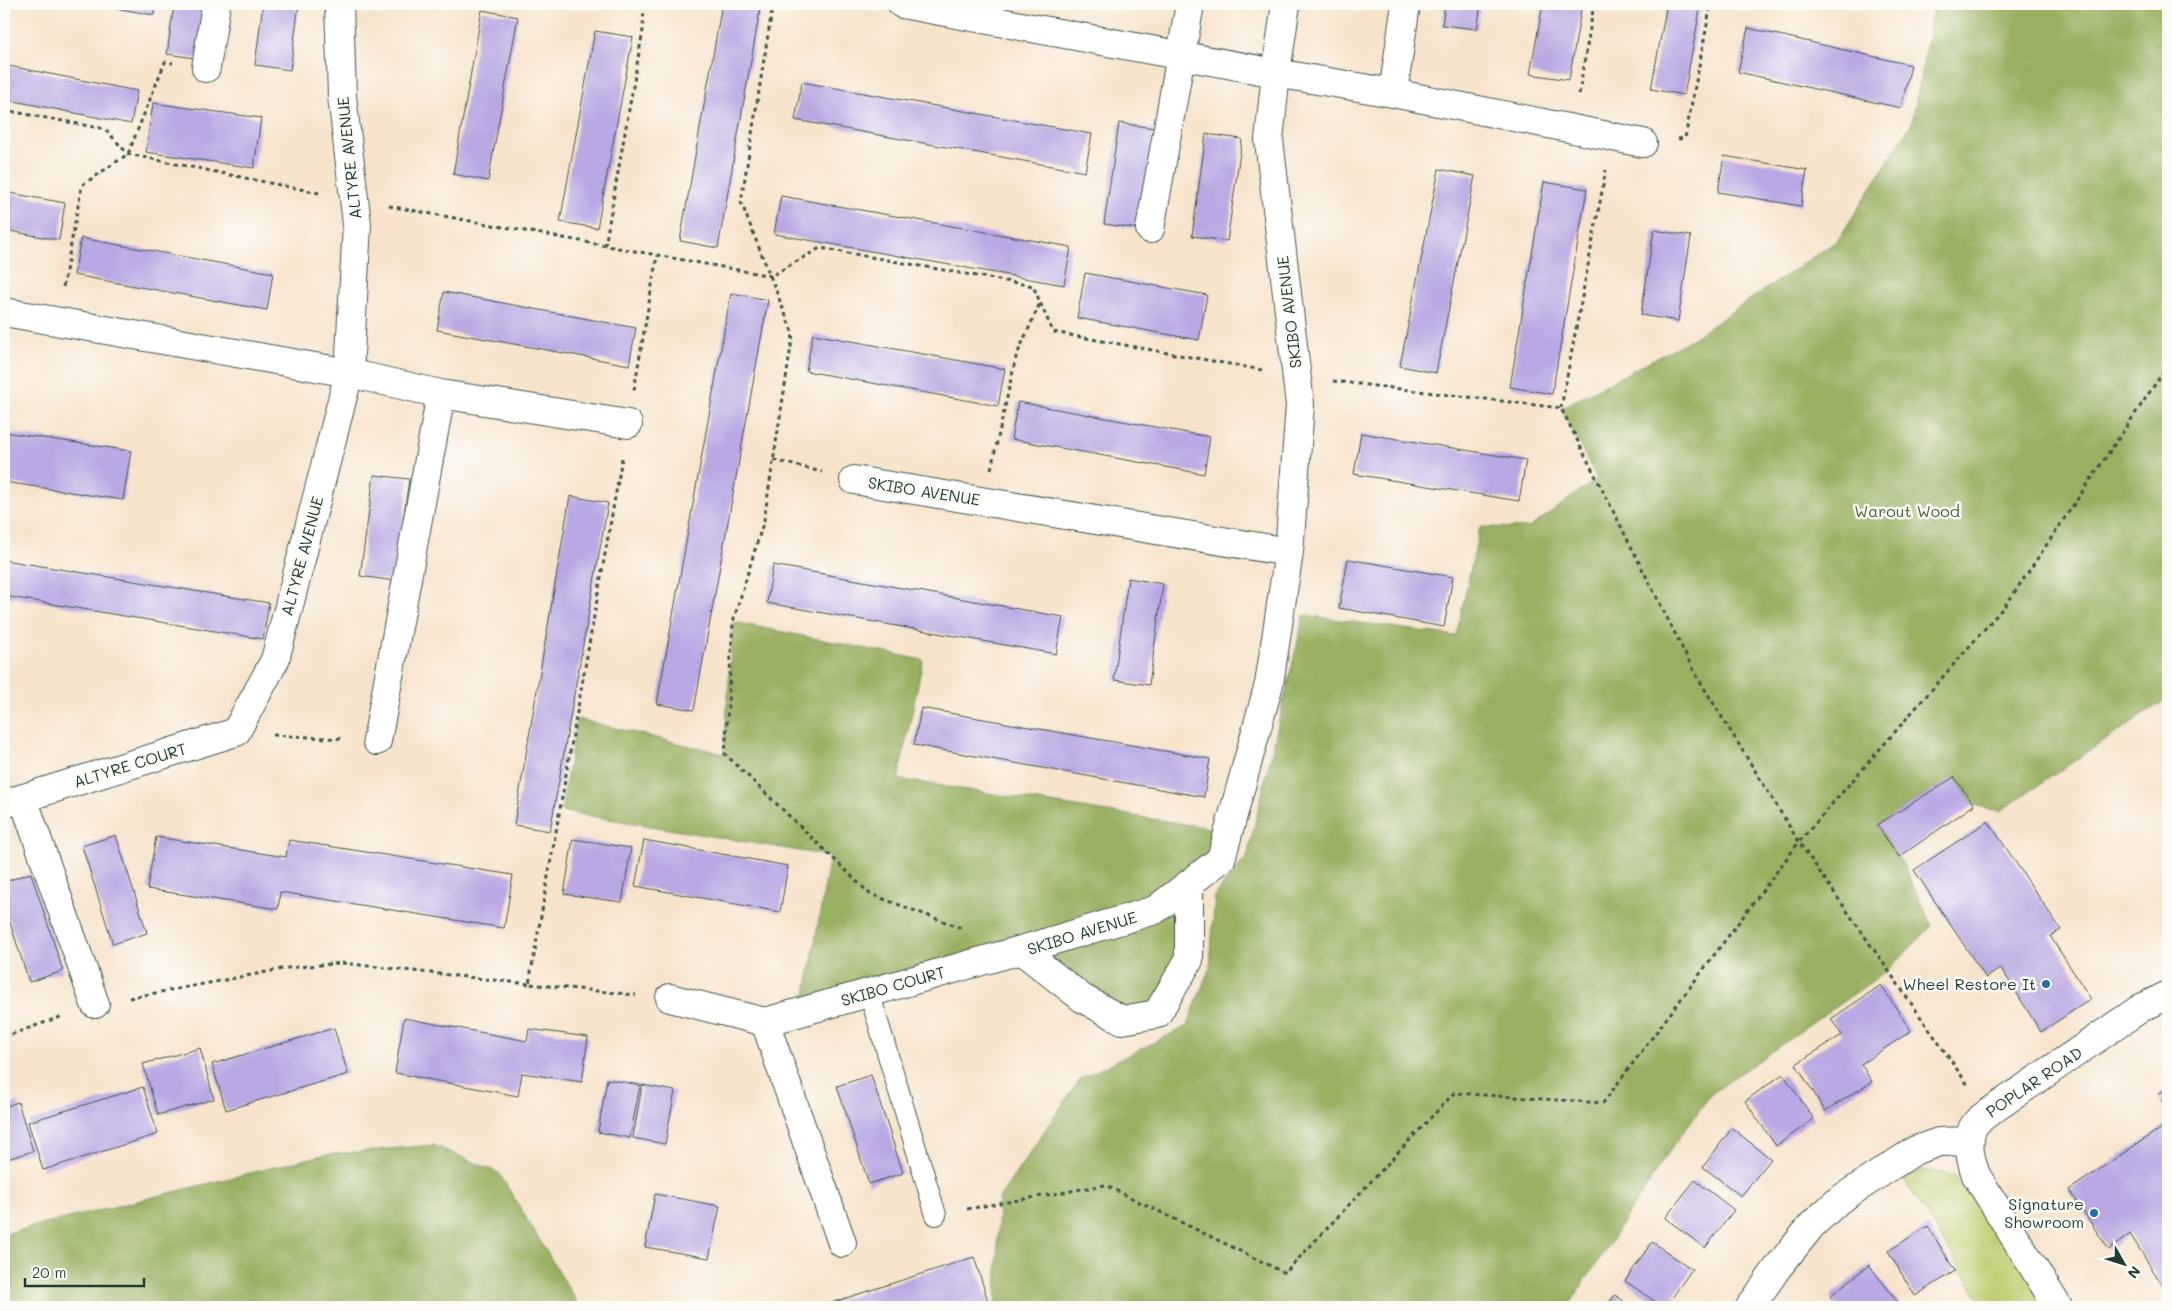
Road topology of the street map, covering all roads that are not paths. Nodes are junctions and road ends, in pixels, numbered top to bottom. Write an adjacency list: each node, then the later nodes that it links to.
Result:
1 (216, 4): 8 (street)
2 (339, 4): 14 (street, ALTYRE AVENUE)
3 (902, 4): 7 (street)
4 (1190, 4): 7 (street)
5 (1286, 4): 9 (street, SKIBO AVENUE)
6 (1406, 4): 10 (street)
7 (1180, 56): 9 (street); 12 (street)
8 (206, 68)
9 (1276, 74): 10 (street); 18 (street, SKIBO AVENUE)
10 (1393, 93): 11 (street)
11 (1643, 143)
12 (1150, 229)
13 (4, 312): 14 (street)
14 (349, 373): 15 (street); 19 (street, ALTYRE AVENUE)
15 (442, 394): 16 (street); 20 (street)
16 (628, 424)
17 (854, 480): 18 (street, SKIBO AVENUE)
18 (1289, 552): 22 (street, SKIBO AVENUE)
19 (236, 732): 21 (street, ALTYRE COURT)
20 (377, 741)
21 (13, 801): 27 (street, ALTYRE COURT)
22 (1189, 884): 23 (street, SKIBO AVENUE); 23 (street, SKIBO AVENUE)
23 (1021, 950): 24 (street, SKIBO COURT)
24 (869, 992): 28 (street, SKIBO COURT); 30 (lane)
25 (2168, 995): 29 (street, POPLAR ROAD)
26 (670, 998): 28 (street)
27 (95, 1004)
28 (764, 1022): 31 (street)
29 (1970, 1141): 32 (street); 33 (street)
30 (936, 1215)
31 (842, 1244)
32 (1750, 1307)
33 (2058, 1307)

